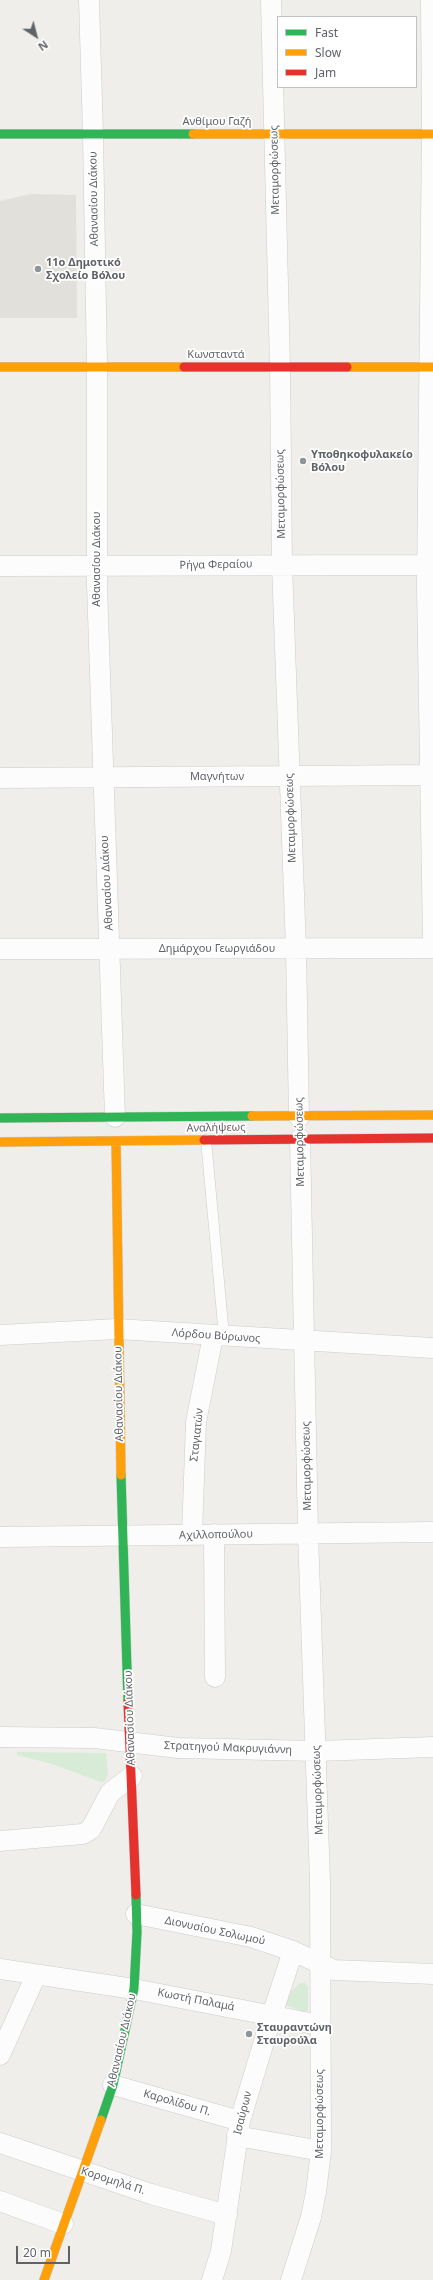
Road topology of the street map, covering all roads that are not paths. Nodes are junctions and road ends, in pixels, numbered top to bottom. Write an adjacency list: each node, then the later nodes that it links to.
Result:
1 (89, 0): 5 (street, Αθανασίου Διάκου)
2 (270, 0): 6 (street, Μεταμορφώσεως)
3 (431, 0): 7 (street)
4 (0, 134): 5 (street, Ανθίμου Γαζή)
5 (93, 134): 6 (street, Ανθίμου Γαζή); 9 (street, Αθανασίου Διάκου)
6 (274, 134): 7 (street, Ανθίμου Γαζή); 10 (street, Μεταμορφώσεως)
7 (433, 134): 11 (street)
8 (0, 367): 9 (street, Κωνσταντά)
9 (97, 367): 10 (street, Κωνσταντά); 15 (street, Αθανασίου Διάκου)
10 (280, 367): 11 (street, Κωνσταντά); 12 (street, Μεταμορφώσεως)
11 (431, 368): 13 (street)
12 (282, 565): 13 (street, Ρήγα Φεραίου); 15 (street, Ρήγα Φεραίου); 17 (street, Μεταμορφώσεως)
13 (430, 565): 16 (street)
14 (0, 566): 15 (street, Ρήγα Φεραίου)
15 (97, 566): 19 (street, Αθανασίου Διάκου)
16 (432, 775): 17 (street, Μαγνήτων); 20 (street)
17 (289, 777): 19 (street, Μαγνήτων); 24 (street, Μεταμορφώσεως)
18 (0, 778): 19 (street, Μαγνήτων)
19 (103, 778): 23 (street, Αθανασίου Διάκου)
20 (433, 940)
21 (433, 948): 24 (street, Δημάρχου Γεωργιάδου)
22 (0, 949): 23 (street, Δημάρχου Γεωργιάδου)
23 (110, 949): 24 (street, Δημάρχου Γεωργιάδου); 26 (street, Αθανασίου Διάκου)
24 (296, 949): 28 (street, Μεταμορφώσεως)
25 (433, 1115): 28 (street, Αναλήψεως)
26 (115, 1117): 27 (street, Αναλήψεως); 28 (street, Αναλήψεως)
27 (0, 1118)
28 (299, 1128): 29 (street, Αναλήψεως); 30 (street, Αναλήψεως); 36 (street, Μεταμορφώσεως)
29 (433, 1138)
30 (206, 1140): 31 (street, Αναλήψεως); 35 (lane, Σταγιατών)
31 (116, 1141): 32 (street, Αναλήψεως); 33 (street, Αθανασίου Διάκου)
32 (0, 1142)
33 (117, 1329): 34 (street, Λόρδου Βύρωνος); 35 (street, Λόρδου Βύρωνος); 42 (street, Αθανασίου Διάκου)
34 (0, 1335)
35 (219, 1336): 36 (street, Λόρδου Βύρωνος); 41 (street, Σταγιατών)
36 (304, 1341): 37 (street, Λόρδου Βύρωνος); 39 (street, Μεταμορφώσεως)
37 (433, 1348)
38 (433, 1532): 39 (street, Αχιλλοπούλου)
39 (308, 1533): 40 (street, Αχιλλοπούλου); 48 (street, Μεταμορφώσεως)
40 (214, 1534): 41 (street, Αχιλλοπούλου); 44 (street)
41 (192, 1535): 42 (street, Αχιλλοπούλου)
42 (122, 1536): 43 (street, Αχιλλοπούλου); 46 (street, Αθανασίου Διάκου)
43 (0, 1537)
44 (214, 1677)
45 (0, 1737): 46 (street, Στρατηγού Μακρυγιάννη)
46 (131, 1742): 48 (street, Στρατηγού Μακρυγιάννη); 49 (street, Αθανασίου Διάκου)
47 (433, 1747): 48 (street, Στρατηγού Μακρυγιάννη)
48 (316, 1751): 53 (street, Μεταμορφώσεως)
49 (132, 1776): 50 (street); 51 (street, Αθανασίου Διάκου)
50 (0, 1841)
51 (136, 1914): 52 (street, Διονυσίου Σολωμού); 57 (street, Αθανασίου Διάκου)
52 (293, 1951): 53 (street, Διονυσίου Σολωμού); 58 (street, Ισαύρων)
53 (320, 1965): 55 (street, Διονυσίου Σολωμού); 59 (street, Μεταμορφώσεως)
54 (0, 1969): 56 (street, Κωστή Παλαμά)
55 (433, 1974)
56 (36, 1975): 57 (street, Κωστή Παλαμά); 60 (street)
57 (134, 1989): 58 (street, Κωστή Παλαμά); 61 (street, Αθανασίου Διάκου)
58 (272, 2014): 59 (street, Κωστή Παλαμά); 62 (street, Ισαύρων)
59 (320, 2025): 64 (street, Μεταμορφώσεως)
60 (0, 2055)
61 (113, 2085): 62 (street, Καρολίδου Π.); 65 (street, Αθανασίου Διάκου)
62 (239, 2129): 64 (street, Καρολίδου Π.); 67 (street, Ισαύρων)
63 (0, 2143): 65 (street, Κορομηλά Π.)
64 (321, 2151): 71 (street, Μεταμορφώσεως)
65 (82, 2170): 67 (street, Κορομηλά Π.); 68 (street, Αθανασίου Διάκου)
66 (0, 2201): 68 (street)
67 (227, 2215): 70 (street, Ισαύρων)
68 (63, 2224): 69 (street, Αθανασίου Διάκου)
69 (44, 2280)
70 (212, 2280)
71 (291, 2280)

